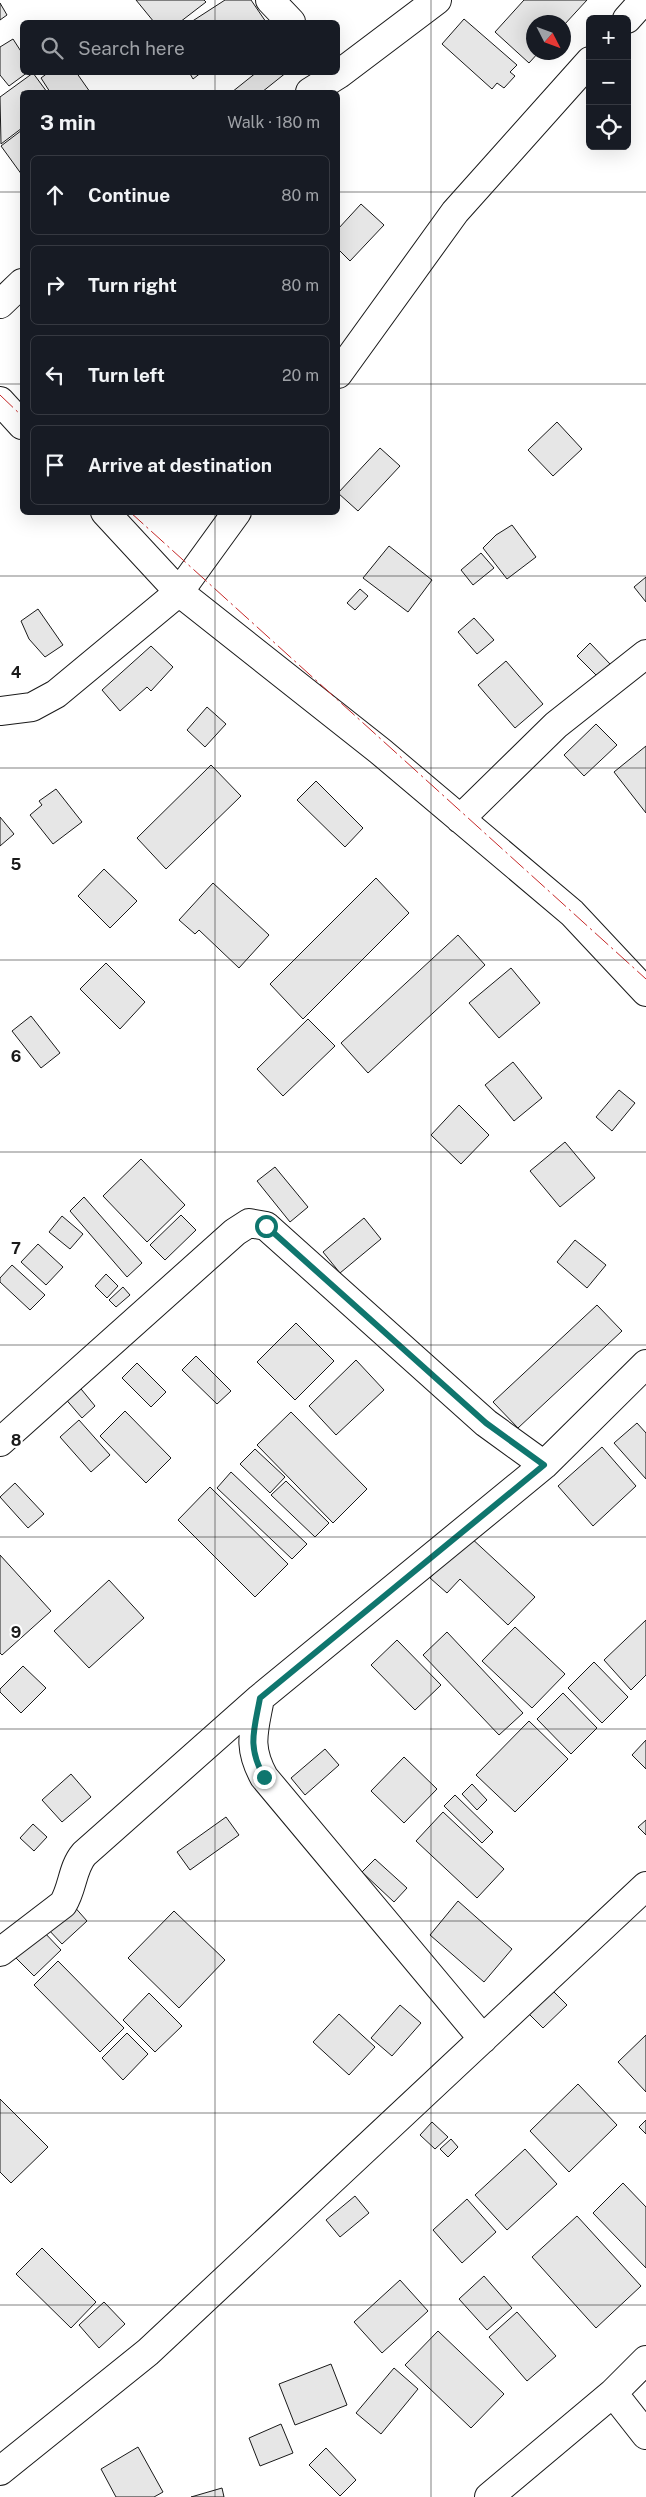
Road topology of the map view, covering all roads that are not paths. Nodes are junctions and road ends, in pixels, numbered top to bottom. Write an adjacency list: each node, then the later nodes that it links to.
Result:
1 (270, 0): 5 (street)
2 (437, 0): 7 (street)
3 (644, 0): 4 (street)
4 (631, 15)
5 (288, 20)
6 (586, 65): 12 (street)
7 (340, 72)
8 (335, 75): 9 (street)
9 (313, 90)
10 (20, 285): 11 (street)
11 (0, 304)
12 (340, 371)
13 (0, 401): 14 (street)
14 (20, 423)
15 (108, 515): 17 (street)
16 (235, 515): 17 (street)
17 (179, 592): 19 (street); 20 (street)
18 (646, 654): 20 (street)
19 (0, 711)
20 (460, 819): 21 (street)
21 (646, 992)
22 (646, 1364): 24 (street)
23 (0, 1442): 24 (street)
24 (544, 1465): 25 (street)
25 (260, 1698): 27 (street); 28 (street)
26 (646, 1886): 28 (street)
27 (0, 1952)
28 (483, 2039): 32 (street)
29 (646, 2360): 30 (street)
30 (614, 2393): 31 (street); 33 (street)
31 (646, 2434)
32 (0, 2471)
33 (489, 2497)

